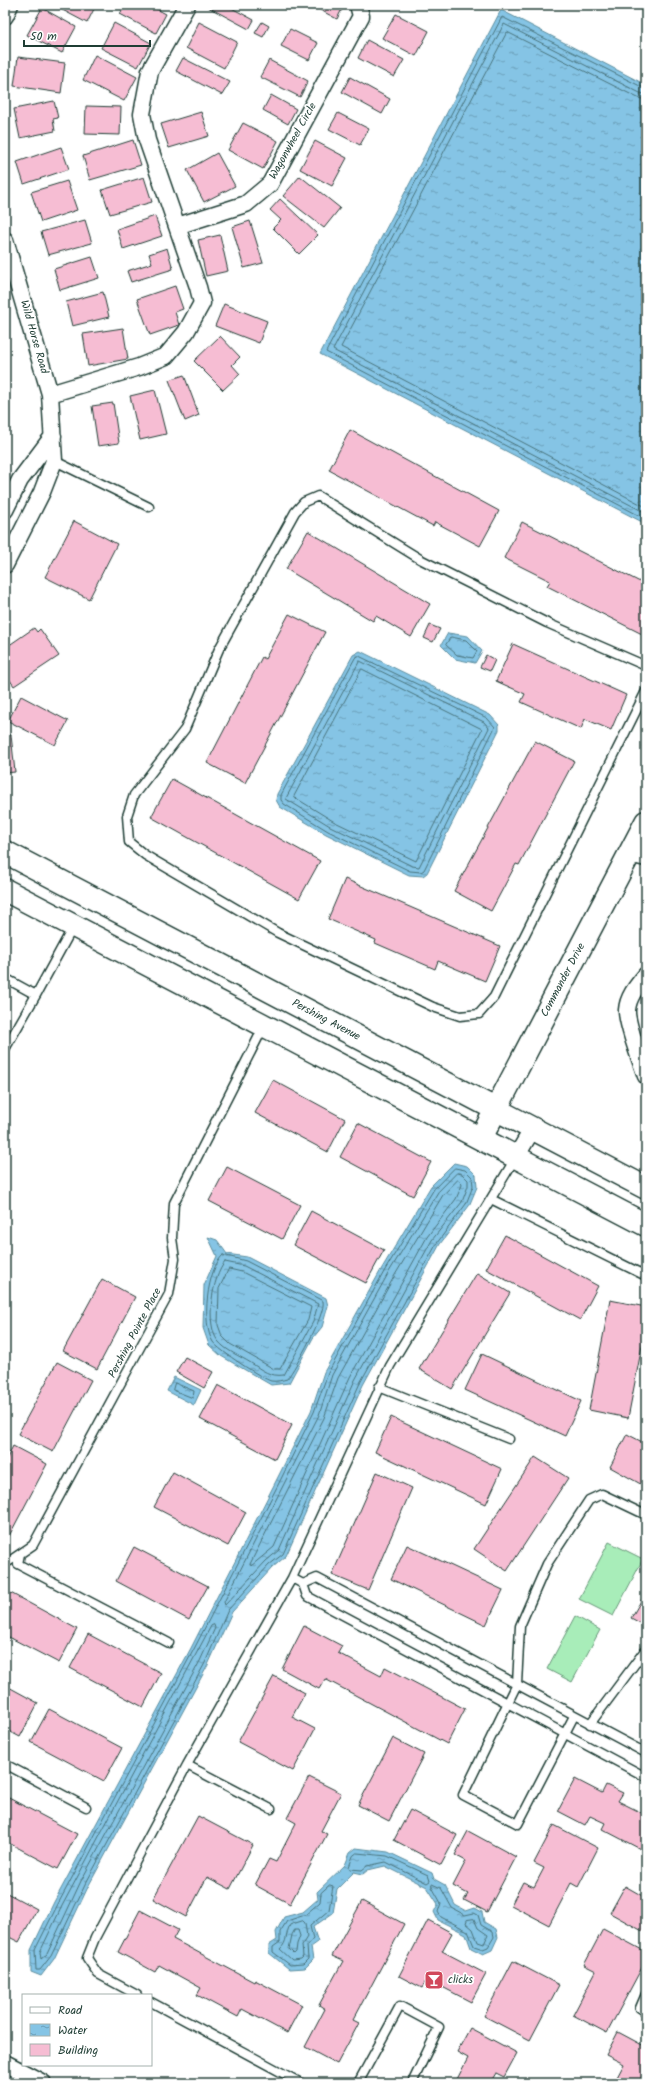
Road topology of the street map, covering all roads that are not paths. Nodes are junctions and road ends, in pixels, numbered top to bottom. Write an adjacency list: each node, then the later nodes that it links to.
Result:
1 (10, 5): 4 (street)
2 (186, 5): 5 (street)
3 (358, 5): 5 (street, Wagonwheel Circle)
4 (5, 16)
5 (177, 226): 7 (street)
6 (5, 240): 7 (street, Wild Horse Road)
7 (50, 394): 8 (street, Wild Horse Road)
8 (53, 436): 9 (street); 10 (street, Wild Horse Road)
9 (39, 455): 10 (lane); 12 (street)
10 (54, 461): 11 (lane); 13 (street, Wild Horse Road)
11 (149, 507)
12 (5, 510)
13 (5, 565)
14 (643, 664): 15 (lane)
15 (646, 690)
16 (646, 822): 18 (street, Commander Drive)
17 (5, 852): 27 (street, Pershing Avenue)
18 (638, 856): 27 (street, Commander Drive)
19 (5, 890): 20 (street)
20 (74, 926): 23 (lane); 24 (street)
21 (646, 975): 26 (street)
22 (5, 978): 23 (lane)
23 (36, 995): 25 (lane)
24 (264, 1025): 29 (street); 38 (lane, Pershing Pointe Place)
25 (5, 1049)
26 (646, 1076)
27 (496, 1109): 28 (street, Pershing Avenue); 29 (street, Commander Drive)
28 (533, 1128): 30 (street); 31 (street, Pershing Avenue)
29 (481, 1138): 30 (street)
30 (516, 1157): 32 (lane); 33 (street)
31 (646, 1188)
32 (491, 1199): 34 (lane); 35 (lane)
33 (646, 1225)
34 (646, 1276)
35 (379, 1387): 36 (lane); 40 (lane)
36 (509, 1439)
37 (646, 1515): 44 (lane)
38 (20, 1554): 39 (lane, Pershing Pointe Place); 42 (lane)
39 (5, 1564)
40 (292, 1578): 41 (lane); 51 (lane)
41 (304, 1584): 44 (lane); 45 (lane)
42 (169, 1643)
43 (646, 1649): 47 (lane)
44 (517, 1684): 45 (lane); 46 (lane)
45 (508, 1702): 48 (lane); 48 (lane)
46 (574, 1716): 47 (lane); 48 (lane)
47 (590, 1724): 49 (lane)
48 (565, 1734): 52 (lane)
49 (646, 1754)
50 (5, 1764): 53 (lane)
51 (187, 1765): 54 (lane); 55 (lane)
52 (646, 1776)
53 (86, 1807)
54 (271, 1809)
55 (135, 1994)
56 (646, 1994): 58 (lane)
57 (152, 2003): 61 (lane)
58 (646, 2012)
59 (5, 2063): 60 (street)
60 (43, 2083)
61 (301, 2083)
62 (358, 2083): 63 (lane)
63 (412, 2083)

